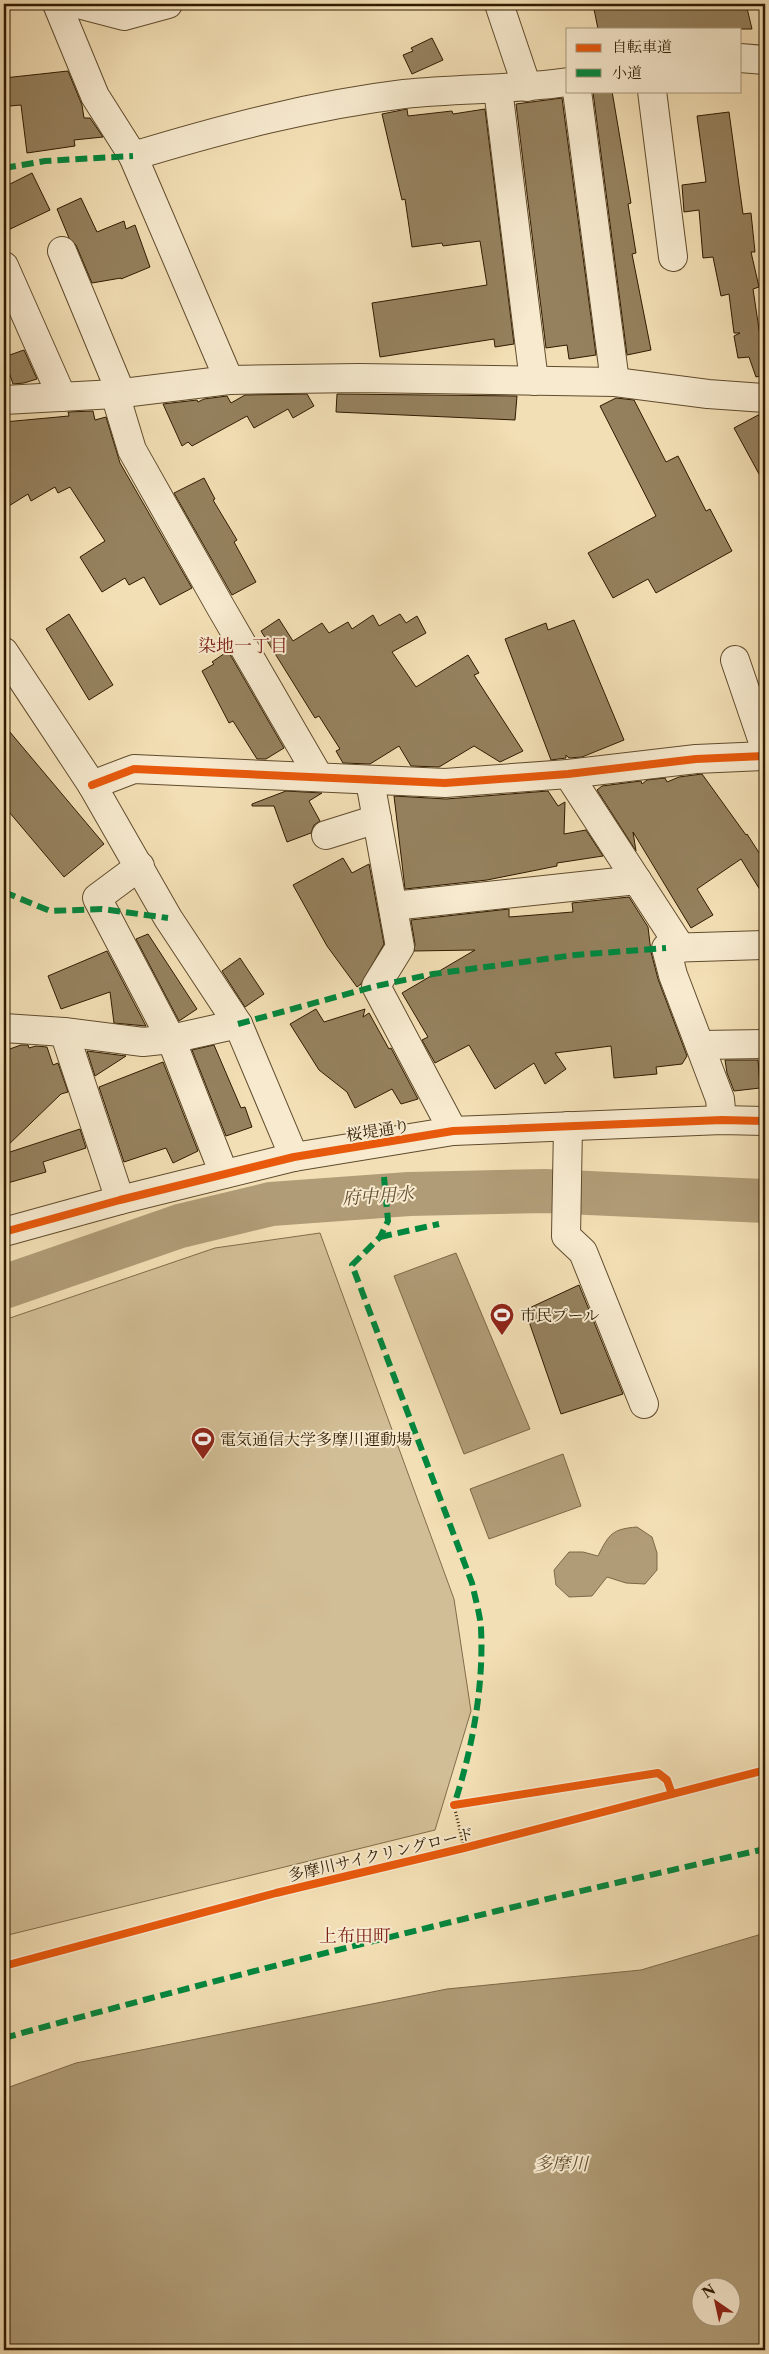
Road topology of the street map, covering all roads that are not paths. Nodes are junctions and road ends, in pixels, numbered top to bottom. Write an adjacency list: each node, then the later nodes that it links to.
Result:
1 (57, 4): 12 (street)
2 (78, 4): 3 (street)
3 (168, 4)
4 (499, 4): 8 (street)
5 (742, 58): 6 (street)
6 (765, 60)
7 (566, 82): 8 (street)
8 (527, 87): 9 (street)
9 (498, 89): 12 (street); 17 (street)
10 (576, 92): 18 (street)
11 (652, 92): 14 (street)
12 (134, 156): 16 (street)
13 (62, 251): 19 (street)
14 (673, 257)
15 (4, 266): 20 (street)
16 (229, 380): 17 (street); 19 (street)
17 (534, 381): 18 (street)
18 (615, 382): 21 (street)
19 (118, 394): 20 (street); 29 (street)
20 (62, 397): 22 (street)
21 (765, 398)
22 (4, 400)
23 (4, 652): 25 (street)
24 (735, 660): 26 (street)
25 (11, 678): 31 (street)
26 (765, 748)
27 (765, 756): 28 (street)
28 (568, 774): 30 (street); 35 (street)
29 (319, 777): 30 (street); 31 (street)
30 (370, 781): 32 (street)
31 (92, 785): 34 (street)
32 (377, 819): 33 (street); 36 (street)
33 (326, 835)
34 (140, 866): 39 (street); 42 (street)
35 (637, 880): 36 (street); 38 (street)
36 (393, 906): 48 (street)
37 (765, 945): 38 (street)
38 (681, 948): 44 (street)
39 (238, 1024): 42 (street); 49 (street)
40 (4, 1028): 41 (street)
41 (64, 1032): 42 (street); 51 (street)
42 (171, 1039): 50 (street)
43 (765, 1044): 44 (street)
44 (700, 1045): 45 (street)
45 (722, 1120): 46 (street, 桜堤通り); 47 (street, 桜堤通り)
46 (765, 1121)
47 (568, 1126): 48 (street, 桜堤通り); 53 (street)
48 (453, 1132): 49 (street, 桜堤通り)
49 (294, 1157): 50 (street, 桜堤通り)
50 (224, 1174): 51 (street, 桜堤通り)
51 (120, 1200): 52 (street, 桜堤通り)
52 (4, 1232)
53 (644, 1404)

